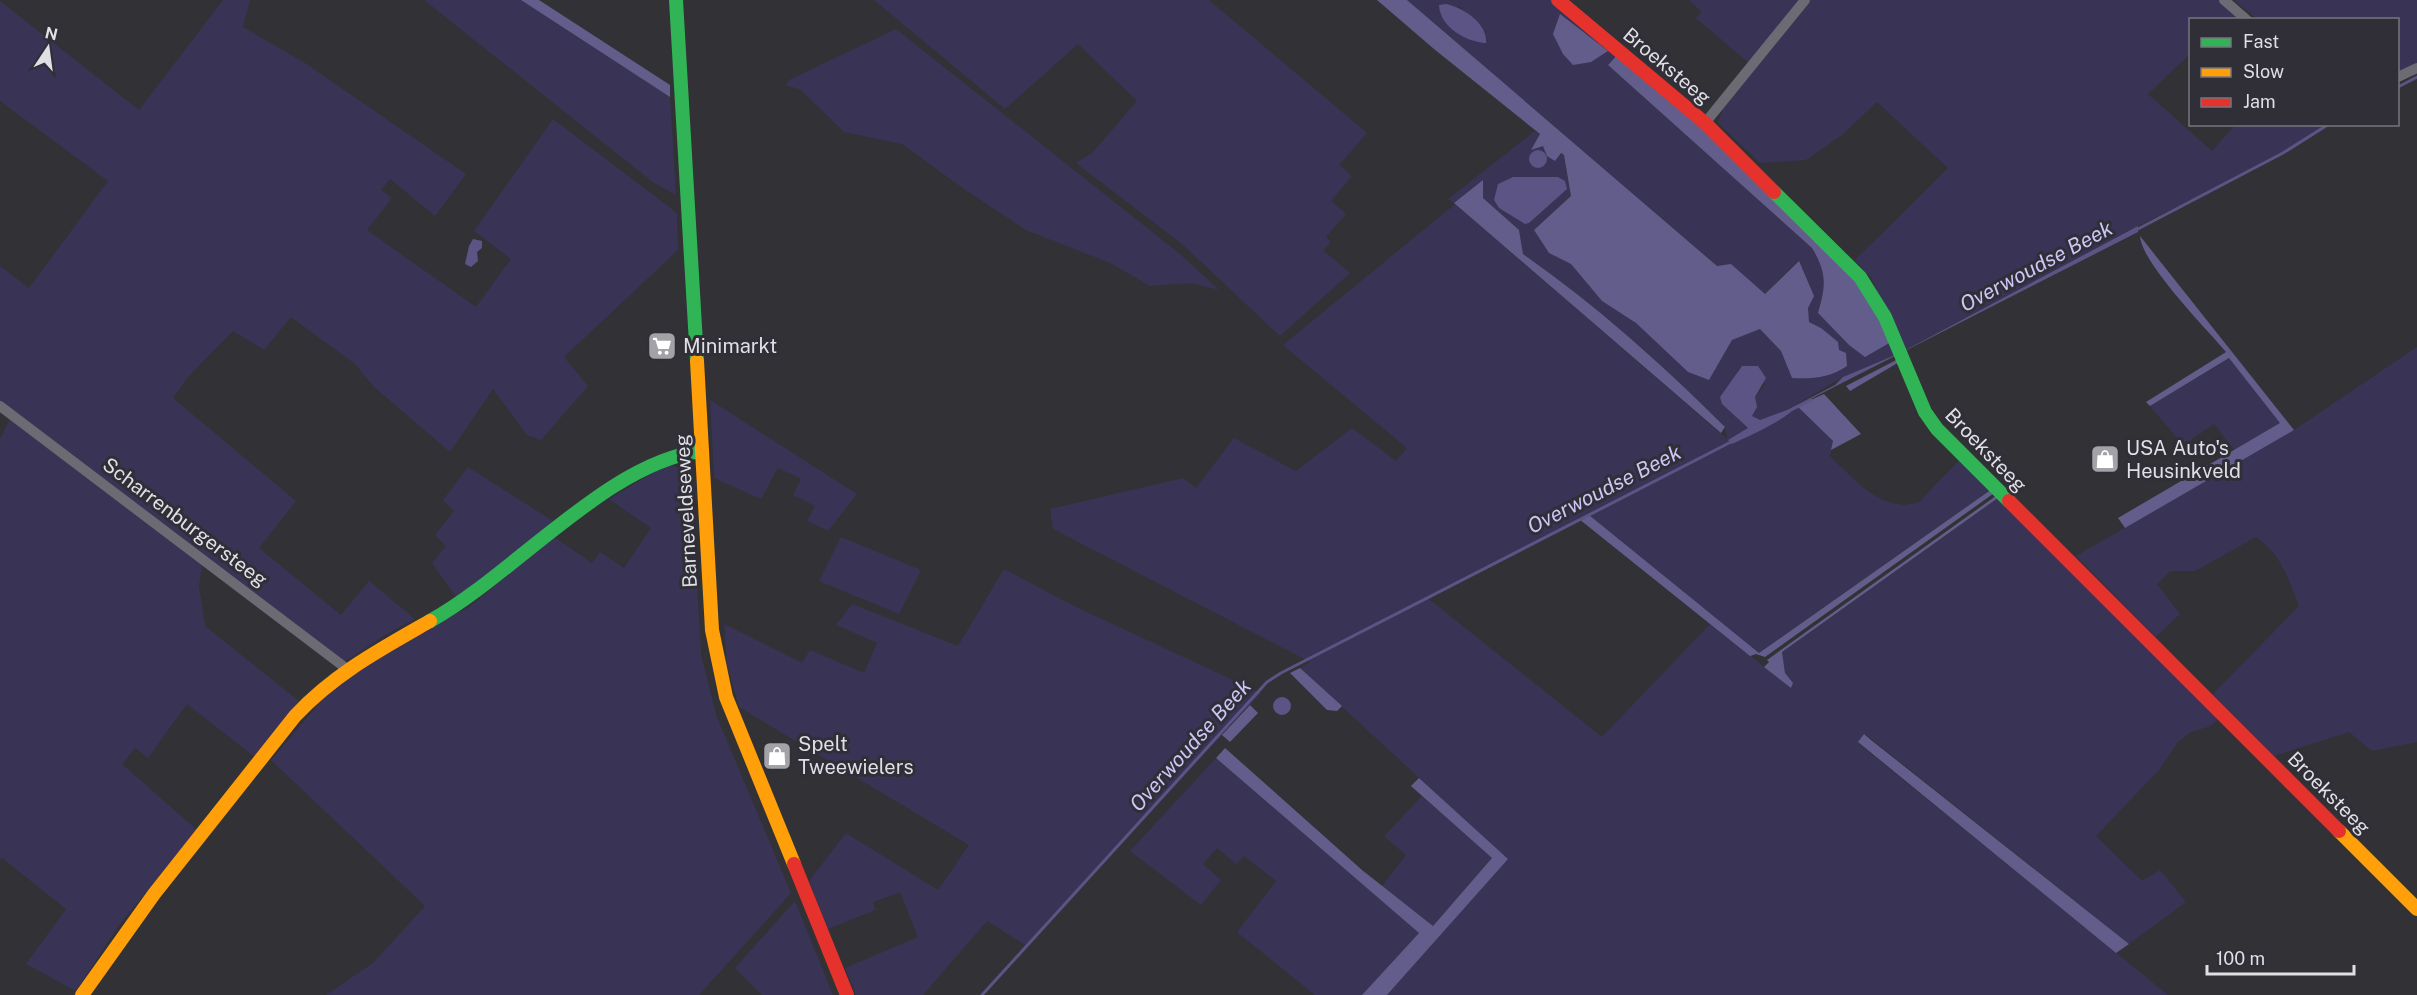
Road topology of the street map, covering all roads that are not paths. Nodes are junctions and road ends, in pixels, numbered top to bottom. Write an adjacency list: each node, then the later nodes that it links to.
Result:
1 (676, 0): 10 (street, Barneveldseweg)
2 (1558, 0): 8 (street, Broeksteeg)
3 (1805, 0): 8 (street)
4 (2224, 0): 5 (street)
5 (2245, 18)
6 (2417, 68): 7 (street)
7 (2399, 76)
8 (1705, 123): 12 (street, Broeksteeg)
9 (0, 406): 11 (street, Scharrenburgersteeg)
10 (702, 451): 11 (street); 14 (street, Barneveldseweg)
11 (347, 669): 13 (street)
12 (2417, 909)
13 (82, 995)
14 (847, 995)

